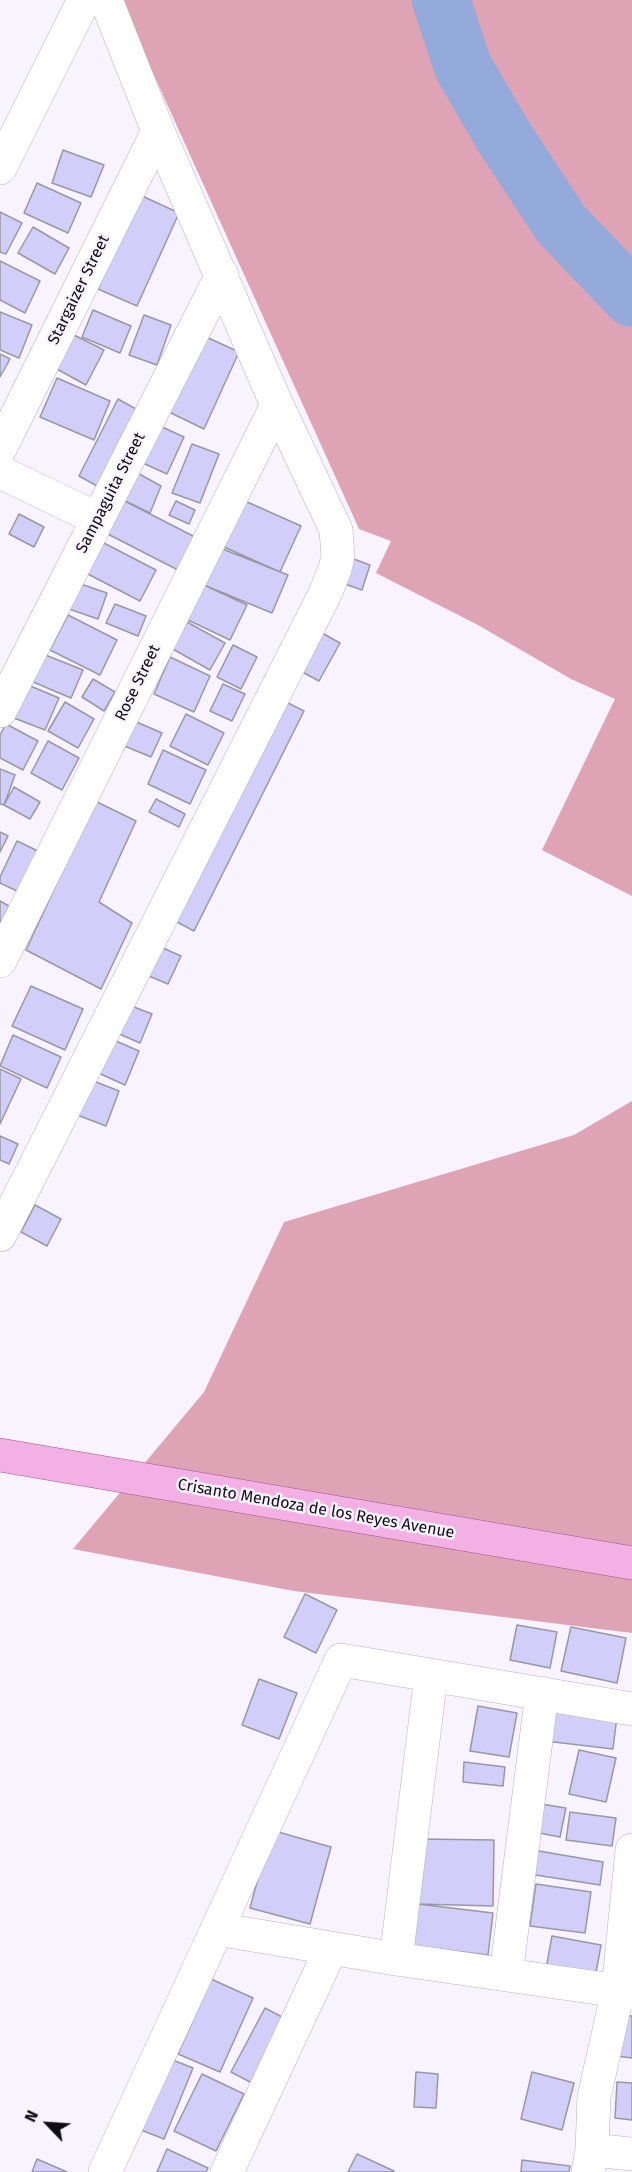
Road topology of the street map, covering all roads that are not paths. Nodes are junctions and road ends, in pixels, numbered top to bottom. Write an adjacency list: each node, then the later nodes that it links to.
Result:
1 (84, 0): 4 (street)
2 (106, 0): 3 (street)
3 (158, 131): 5 (street); 7 (street, Stargaizer Street)
4 (0, 168)
5 (222, 275): 6 (street); 9 (street, Sampaguita Street)
6 (277, 405): 11 (street, Rose Street); 12 (street)
7 (0, 449)
8 (0, 472): 9 (street)
9 (98, 519): 10 (street, Sampaguita Street)
10 (0, 711)
11 (0, 961)
12 (0, 1235)
13 (0, 1455): 14 (main road, Crisanto Mendoza de los Reyes Avenue)
14 (632, 1563)
15 (431, 1676): 16 (street); 19 (street); 21 (street)
16 (542, 1693): 17 (street); 22 (street)
17 (632, 1709)
18 (632, 1850): 23 (street)
19 (217, 1929): 20 (street); 26 (street)
20 (331, 1949): 21 (street); 27 (street)
21 (396, 1959): 22 (street)
22 (506, 1975): 23 (street)
23 (625, 1992): 25 (street)
24 (632, 2154): 25 (street)
25 (590, 2161)
26 (105, 2172)
27 (227, 2172)

